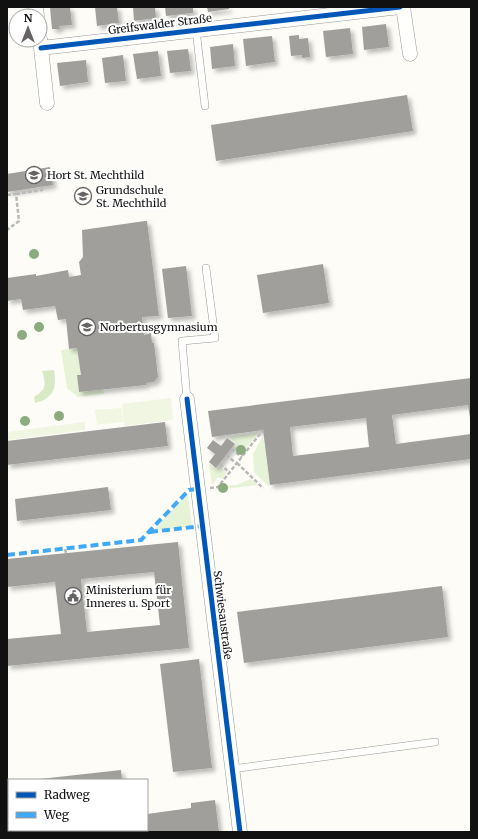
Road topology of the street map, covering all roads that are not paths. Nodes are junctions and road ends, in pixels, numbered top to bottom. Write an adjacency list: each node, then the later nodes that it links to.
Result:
1 (402, 7): 2 (street, Greifswalder Straße); 5 (street)
2 (196, 30): 3 (street, Greifswalder Straße); 7 (lane)
3 (48, 43)
4 (41, 48): 6 (street, Greifswalder Straße)
5 (410, 54)
6 (47, 103)
7 (205, 106)
8 (206, 268): 9 (lane)
9 (187, 400): 11 (street, Schwiesaustraße)
10 (435, 742): 11 (lane)
11 (232, 769): 12 (street, Schwiesaustraße)
12 (240, 832)

